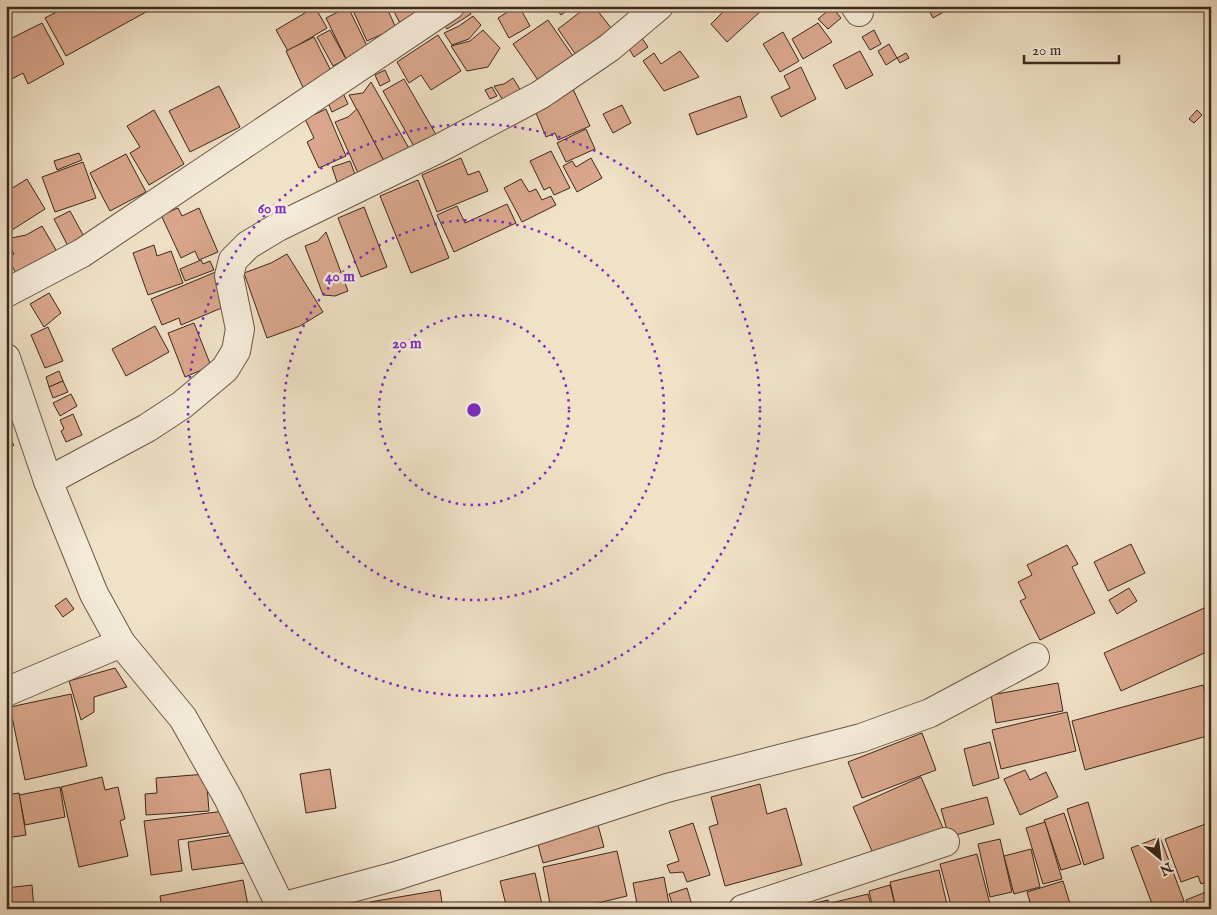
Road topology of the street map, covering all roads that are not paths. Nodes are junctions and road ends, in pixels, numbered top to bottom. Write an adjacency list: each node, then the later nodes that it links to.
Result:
1 (450, 6): 3 (street)
2 (658, 6): 5 (street)
3 (6, 293)
4 (6, 358): 5 (street)
5 (48, 481): 6 (street)
6 (121, 643): 8 (street); 10 (street)
7 (1035, 657): 10 (street)
8 (6, 692)
9 (946, 842): 11 (street)
10 (282, 908)
11 (743, 909)

